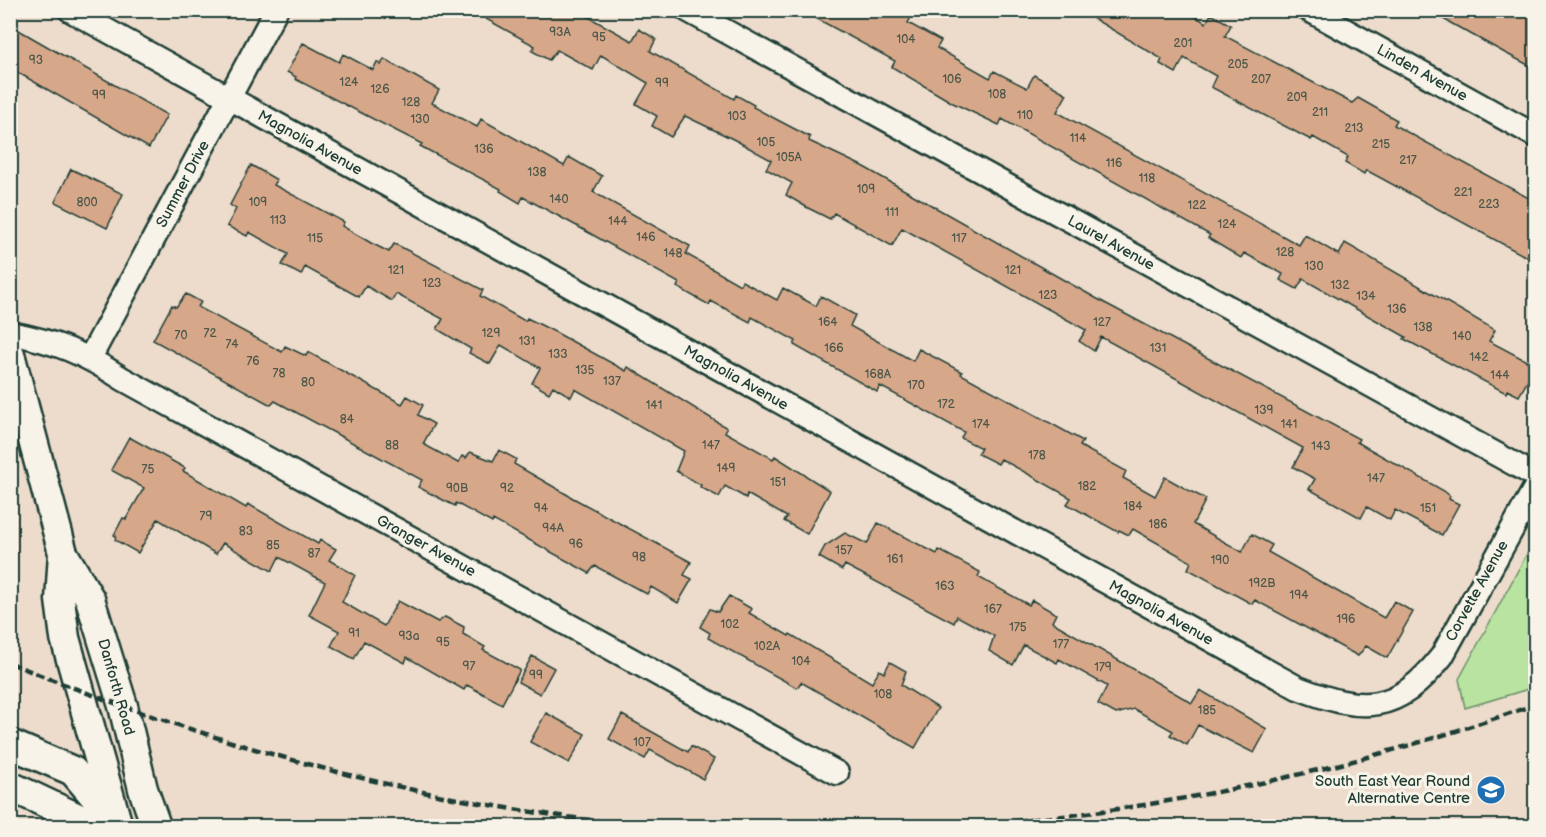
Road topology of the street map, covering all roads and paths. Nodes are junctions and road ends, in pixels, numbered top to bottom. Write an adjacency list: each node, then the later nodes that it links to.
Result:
1 (70, 10): 5 (street, Magnolia Avenue)
2 (276, 10): 5 (street, Summer Drive)
3 (687, 10): 10 (street, Laurel Avenue)
4 (1309, 10): 6 (street, Linden Avenue)
5 (229, 98): 9 (street, Summer Drive); 13 (street, Magnolia Avenue)
6 (1536, 136)
7 (10, 333): 9 (street, Granger Avenue)
8 (10, 354): 12 (main road, Danforth Road)
9 (90, 358): 15 (street, Granger Avenue)
10 (1536, 476)
11 (1536, 486): 13 (street, Corvette Avenue)
12 (63, 553): 17 (main road, Danforth Road); 18 (main road, Danforth Road)
13 (1410, 690)
14 (10, 744): 17 (main road)
15 (837, 773)
16 (10, 786): 17 (main road)
17 (120, 825)
18 (156, 826)

